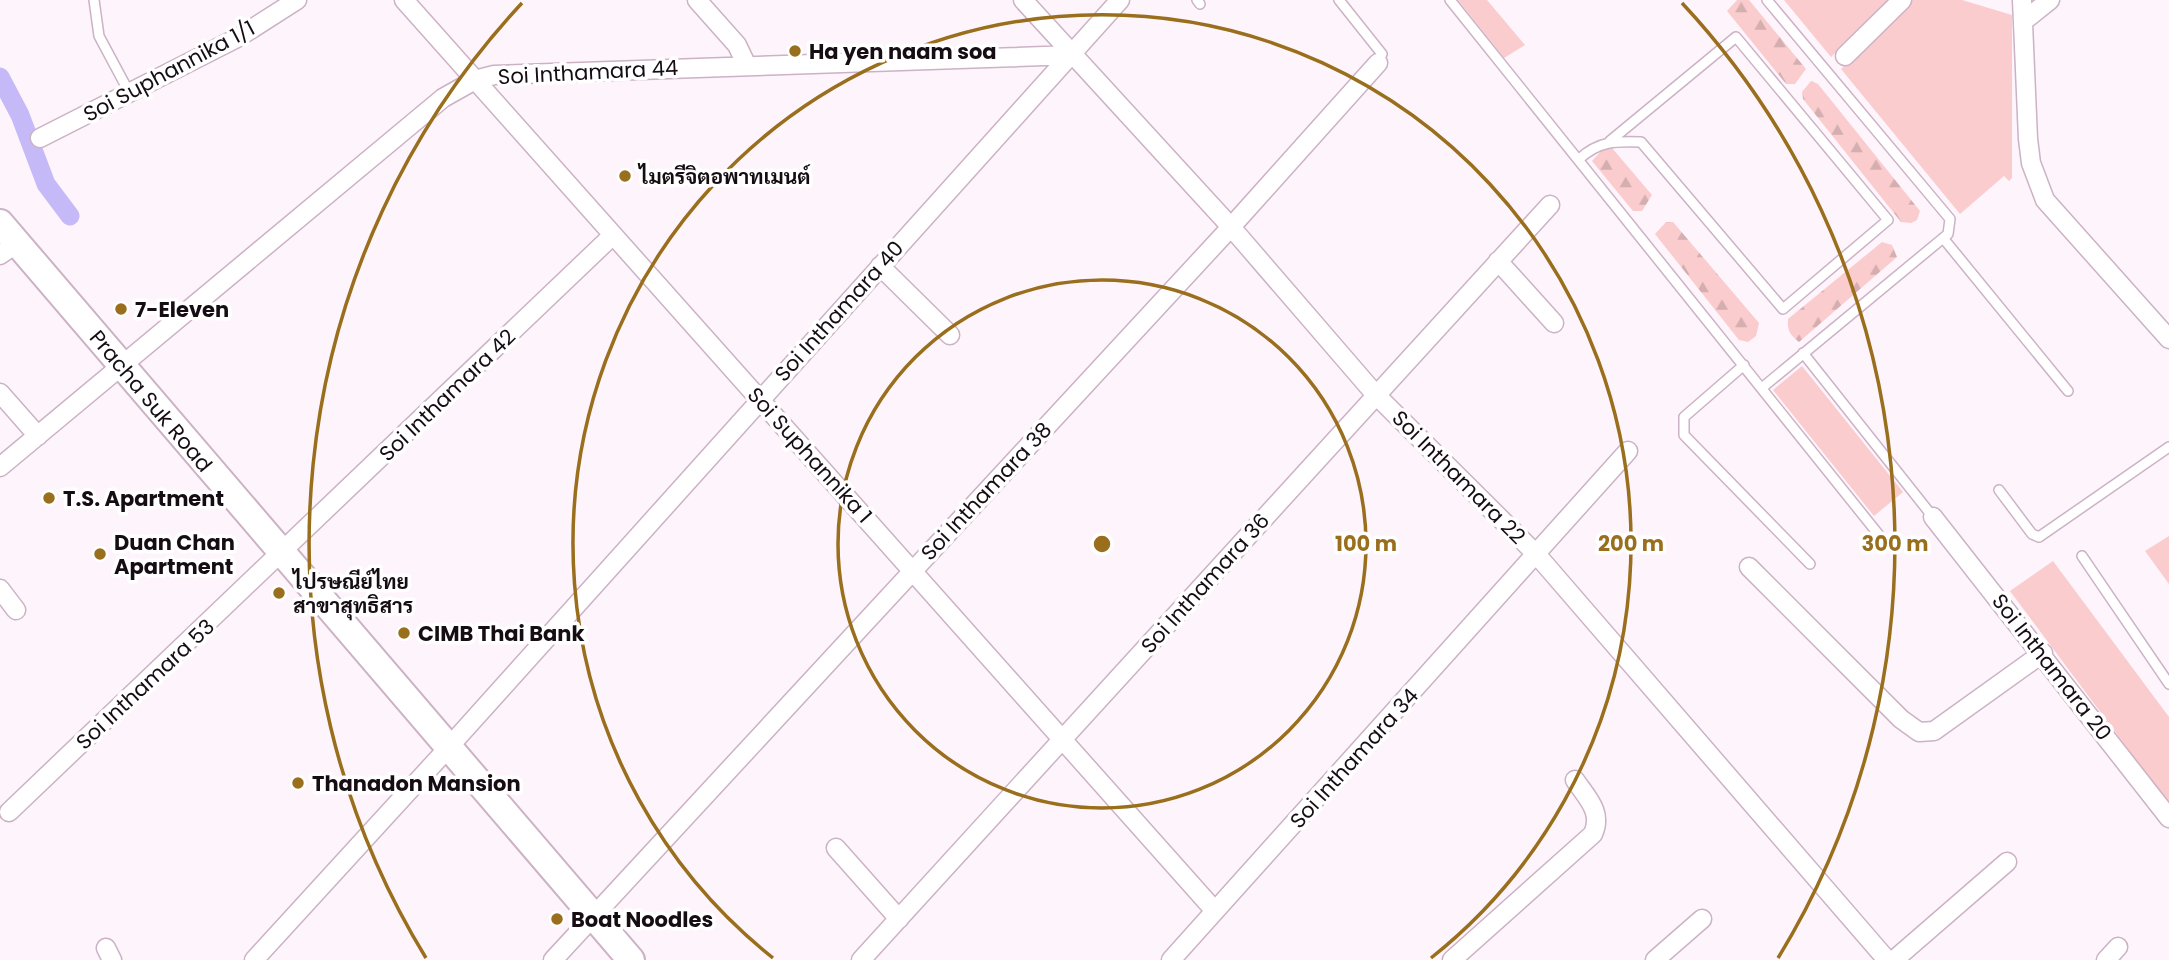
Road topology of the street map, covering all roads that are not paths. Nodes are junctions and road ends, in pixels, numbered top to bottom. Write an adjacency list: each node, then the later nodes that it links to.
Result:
1 (94, 0): 19 (lane)
2 (297, 0): 19 (street, Soi Suphannika 1/1)
3 (404, 0): 18 (street, Soi Suphannika 1)
4 (697, 0): 17 (street)
5 (1023, 0): 14 (street, Soi Inthamara 22)
6 (1120, 0): 14 (street, Soi Inthamara 40)
7 (1339, 0): 16 (lane)
8 (1450, 0): 22 (lane)
9 (1768, 0): 27 (lane)
10 (1902, 0): 15 (street)
11 (2022, 0): 13 (street)
12 (2050, 0): 13 (street)
13 (2025, 20): 33 (street)
14 (1073, 55): 17 (street, Soi Inthamara 44); 25 (street, Soi Inthamara 22); 30 (street, Soi Inthamara 40)
15 (1845, 56)
16 (1378, 63): 25 (street, Soi Inthamara 38)
17 (747, 66): 18 (street, Soi Inthamara 44)
18 (475, 80): 26 (street, Soi Suphannika 1); 36 (street, Soi Inthamara 44)
19 (129, 92): 20 (street, Soi Suphannika 1/1)
20 (40, 138)
21 (1610, 141): 21 (lane); 22 (lane)
22 (1579, 159): 35 (lane)
23 (1550, 205): 29 (street, Soi Inthamara 36)
24 (0, 223): 28 (street, Pracha Suk Road)
25 (1231, 227): 40 (street, Soi Inthamara 22); 54 (street, Soi Inthamara 38)
26 (613, 235): 41 (street, Soi Suphannika 1); 49 (street, Soi Inthamara 42)
27 (1943, 238): 34 (lane); 38 (lane)
28 (8, 249): 36 (street, Pracha Suk Road)
29 (1498, 261): 31 (street); 40 (street, Soi Inthamara 36)
30 (880, 266): 32 (street); 41 (street, Soi Inthamara 40)
31 (1554, 323)
32 (950, 335)
33 (2169, 339)
34 (1803, 354): 37 (lane); 47 (lane)
35 (1744, 365): 37 (lane); 52 (lane)
36 (123, 367): 42 (street, Soi Inthamara 44); 49 (street, Pracha Suk Road)
37 (1763, 387): 48 (lane)
38 (2068, 391)
39 (0, 393): 42 (street)
40 (1375, 394): 50 (street, Soi Inthamara 22); 59 (street, Soi Inthamara 36)
41 (760, 398): 54 (street, Soi Suphannika 1); 60 (street, Soi Inthamara 40)
42 (38, 436): 45 (street, Soi Inthamara 44)
43 (2169, 447): 46 (lane)
44 (1628, 451): 50 (street, Soi Inthamara 34)
45 (0, 467)
46 (2000, 490)
47 (1933, 517): 57 (street, Soi Inthamara 20)
48 (1887, 545)
49 (282, 555): 60 (street, Pracha Suk Road); 62 (street, Soi Inthamara 53)
50 (1537, 555): 66 (street, Soi Inthamara 34); 70 (street, Soi Inthamara 22)
51 (2082, 556): 58 (lane)
52 (1810, 564)
53 (1749, 567): 57 (street)
54 (913, 570): 59 (street, Soi Suphannika 1); 67 (street, Soi Inthamara 38)
55 (0, 589): 56 (street)
56 (16, 610)
57 (2043, 653): 63 (street, Soi Inthamara 20)
58 (2169, 684)
59 (1064, 740): 66 (street, Soi Suphannika 1); 68 (street, Soi Inthamara 36)
60 (449, 748): 67 (street, Pracha Suk Road); 71 (street, Soi Inthamara 40)
61 (1575, 780): 76 (street)
62 (9, 812)
63 (2169, 818)
64 (836, 848): 68 (street)
65 (2007, 862): 70 (street)
66 (1216, 911): 75 (street, Soi Inthamara 34)
67 (592, 916): 72 (street, Soi Inthamara 38); 73 (street, Pracha Suk Road)
68 (899, 919): 74 (street, Soi Inthamara 36)
69 (1702, 919): 77 (street)
70 (1883, 958)
71 (254, 960)
72 (553, 960)
73 (631, 960)
74 (861, 960)
75 (1171, 960)
76 (1452, 960)
77 (1655, 960)

